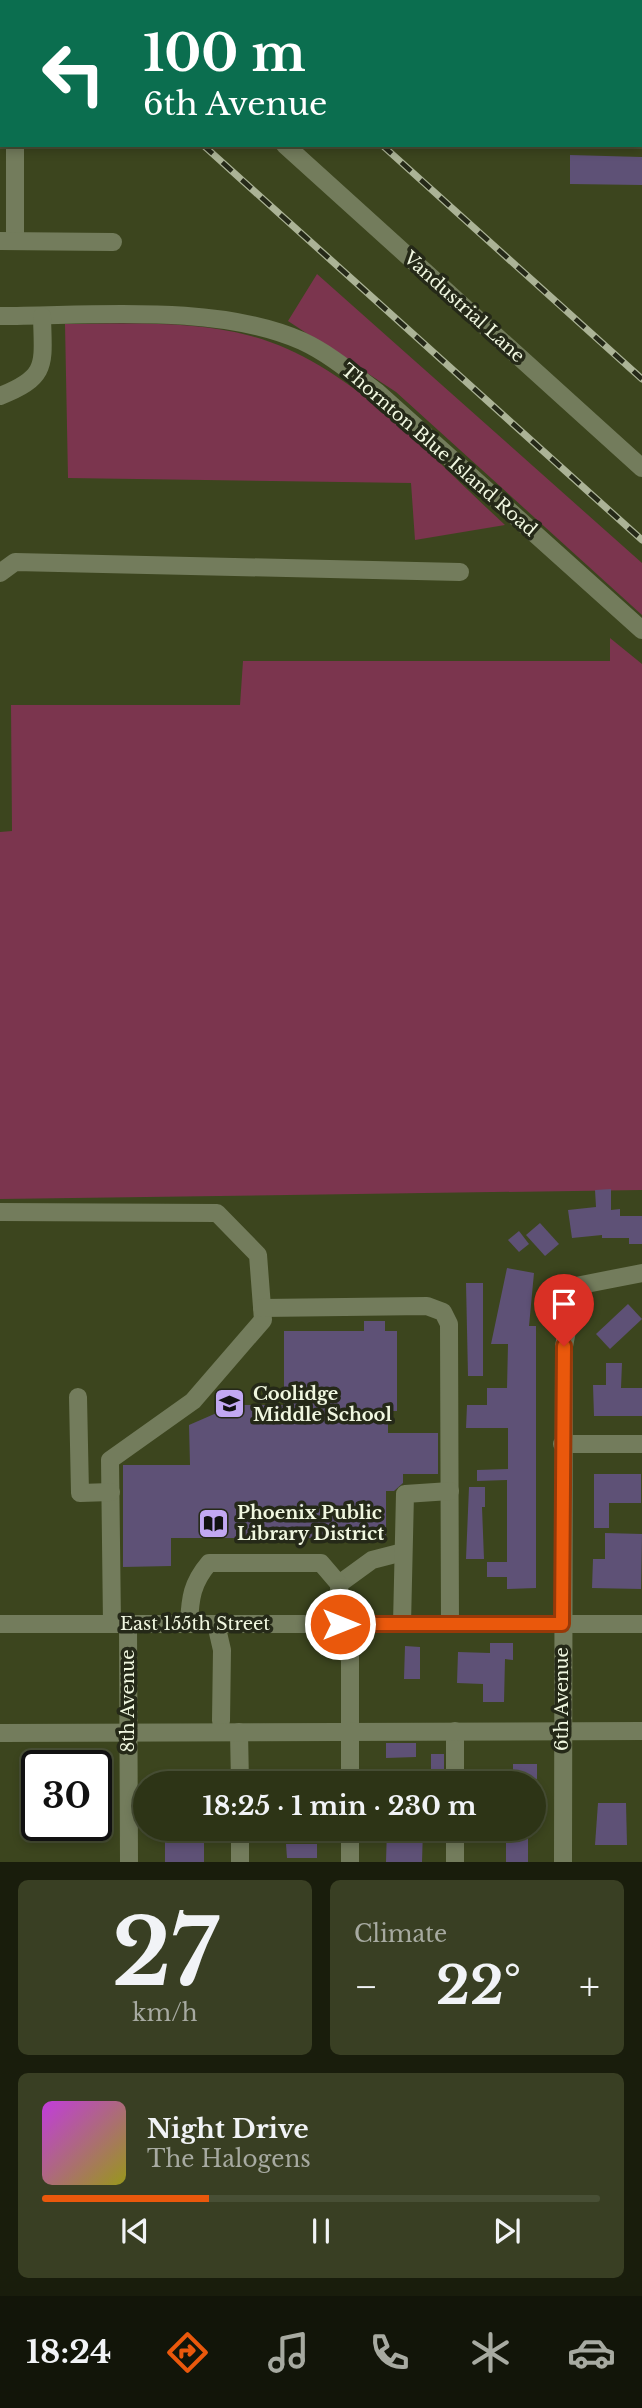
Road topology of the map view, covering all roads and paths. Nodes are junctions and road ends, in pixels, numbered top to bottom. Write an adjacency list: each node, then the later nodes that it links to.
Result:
1 (15, 147): 3 (street)
2 (287, 147): 8 (street, Vandustrial Lane)
3 (8, 241): 4 (street)
4 (113, 242)
5 (0, 316): 6 (street, Thornton Blue Island Road)
6 (42, 316): 7 (street); 11 (street, Thornton Blue Island Road)
7 (0, 396)
8 (642, 468)
9 (460, 572): 10 (street)
10 (0, 573)
11 (642, 630)
12 (0, 1212): 14 (street)
13 (642, 1273): 16 (street, 6th Avenue)
14 (262, 1308): 18 (street); 19 (street, 8th Avenue)
15 (78, 1397): 19 (street)
16 (562, 1444): 17 (street); 29 (street, 6th Avenue)
17 (642, 1444)
18 (450, 1491): 20 (street); 28 (street)
19 (111, 1492): 23 (street, 8th Avenue)
20 (403, 1552): 21 (street); 27 (street)
21 (339, 1584): 24 (street); 26 (street)
22 (0, 1623): 23 (street, East 155th Street)
23 (120, 1624): 24 (street, East 155th Street); 35 (street, 8th Avenue)
24 (189, 1624): 25 (street, East 155th Street)
25 (216, 1624): 26 (street, East 155th Street); 31 (street)
26 (345, 1624): 27 (street, East 155th Street); 37 (street)
27 (402, 1624): 28 (street, East 155th Street)
28 (450, 1624): 29 (street, East 155th Street)
29 (562, 1624): 30 (street, East 155th Street); 33 (street, 6th Avenue)
30 (642, 1624)
31 (221, 1721)
32 (455, 1731): 33 (street); 37 (street); 41 (street)
33 (562, 1731): 34 (street); 49 (street, 6th Avenue)
34 (642, 1731)
35 (128, 1732): 36 (street); 38 (street); 45 (street, 8th Avenue)
36 (239, 1732): 37 (street); 39 (street)
37 (350, 1732): 40 (street)
38 (0, 1733)
39 (240, 1771)
40 (350, 1771)
41 (455, 1771)
42 (240, 1841): 46 (street)
43 (350, 1841): 47 (street)
44 (455, 1841): 48 (street)
45 (129, 1862)
46 (240, 1862)
47 (350, 1862)
48 (455, 1862)
49 (563, 1862)

